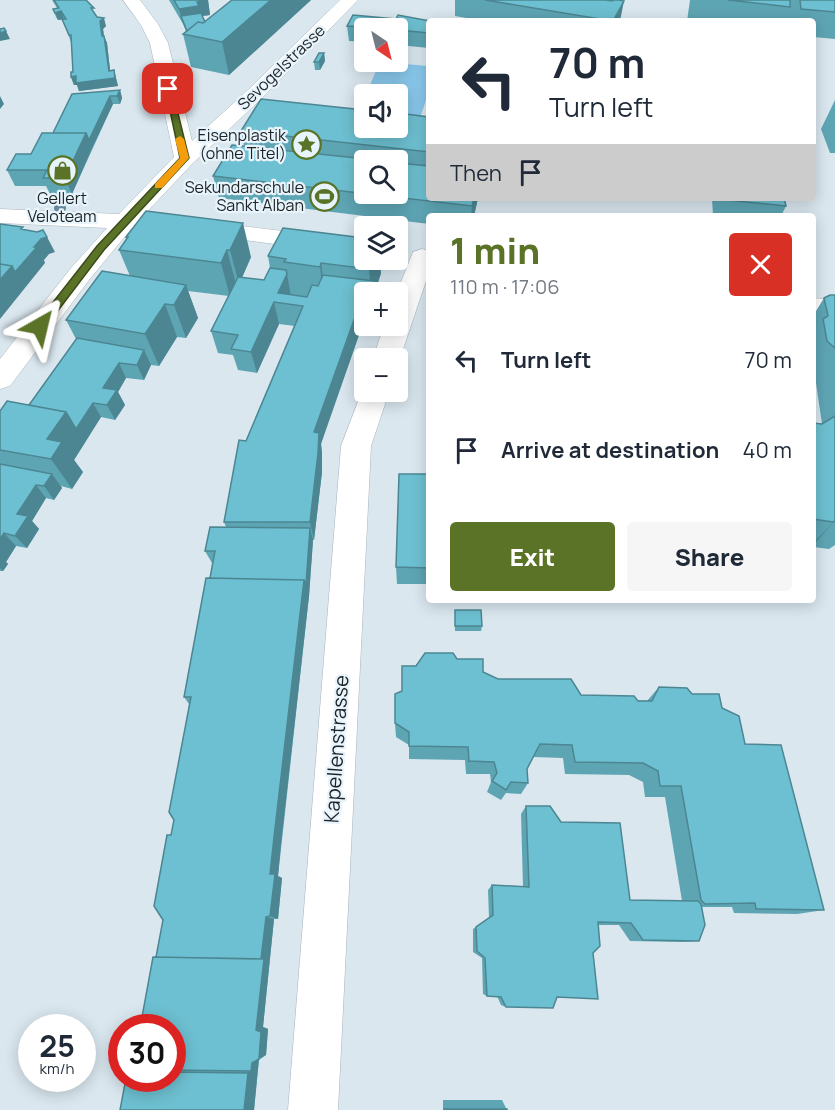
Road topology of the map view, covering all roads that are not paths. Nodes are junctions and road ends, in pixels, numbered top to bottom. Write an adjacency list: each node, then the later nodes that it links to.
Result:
1 (131, 0): 3 (street)
2 (350, 0): 3 (street, Sevogelstrasse)
3 (185, 158): 5 (street, Sevogelstrasse)
4 (0, 216): 5 (street)
5 (125, 221): 6 (street); 11 (street, Sevogelstrasse)
6 (354, 248)
7 (417, 256): 10 (street)
8 (816, 307): 9 (street)
9 (835, 309)
10 (389, 348)
11 (0, 379)
12 (371, 402): 13 (street, Kapellenstrasse)
13 (313, 1110)

